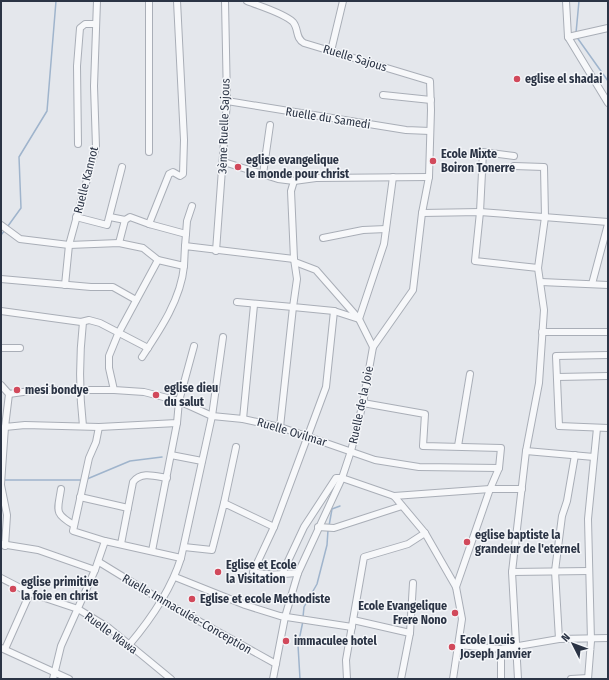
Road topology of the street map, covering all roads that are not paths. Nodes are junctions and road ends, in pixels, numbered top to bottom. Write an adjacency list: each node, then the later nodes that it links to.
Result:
1 (97, 1): 8 (street, Ruelle Kannot)
2 (149, 1): 19 (street)
3 (177, 1): 35 (street)
4 (225, 1): 14 (street, 3ème Ruelle Sajous)
5 (247, 1): 11 (street, Ruelle Sajous)
6 (343, 1): 11 (street)
7 (566, 1): 10 (street)
8 (96, 24): 18 (street); 31 (street, Ruelle Kannot)
9 (608, 28): 10 (street)
10 (573, 35): 15 (street)
11 (331, 51): 13 (street, Ruelle Sajous)
12 (383, 95): 13 (street)
13 (431, 100): 17 (street, Ruelle Sajous)
14 (227, 101): 17 (street, Ruelle du Samedi); 21 (street, 3ème Ruelle Sajous)
15 (608, 103)
16 (270, 125): 24 (street)
17 (430, 131): 26 (street, Ruelle de la Joie)
18 (78, 144)
19 (149, 152)
20 (514, 156): 29 (street)
21 (224, 162): 24 (street); 44 (street, 3ème Ruelle Sajous)
22 (514, 166): 33 (street)
23 (122, 167): 32 (street)
24 (263, 174): 27 (street)
25 (394, 177): 26 (street); 27 (street); 38 (street)
26 (429, 177): 30 (street, Ruelle de la Joie)
27 (294, 181): 46 (street)
28 (192, 206): 39 (street)
29 (480, 212): 30 (street); 33 (street); 48 (street)
30 (422, 213): 67 (street, Ruelle de la Joie)
31 (76, 217): 32 (street); 42 (street, Ruelle Kannot)
32 (110, 217): 34 (street)
33 (545, 217): 37 (street); 48 (street)
34 (125, 220): 35 (street); 41 (street)
35 (149, 224): 39 (street)
36 (1, 225): 42 (street)
37 (608, 226): 51 (street)
38 (386, 230): 40 (street); 60 (street)
39 (186, 234): 43 (street)
40 (323, 238)
41 (119, 243): 42 (street); 45 (street)
42 (69, 245): 52 (street, Ruelle Kannot)
43 (185, 246): 44 (street); 47 (street)
44 (216, 251): 46 (street)
45 (158, 260): 47 (street); 54 (street)
46 (294, 261): 57 (street); 60 (street)
47 (184, 266): 70 (street)
48 (538, 268): 50 (street)
49 (1, 279): 52 (street)
50 (541, 282): 51 (street); 62 (street)
51 (592, 284): 53 (street)
52 (65, 285): 54 (street)
53 (608, 285)
54 (136, 300): 64 (street)
55 (237, 302): 56 (street)
56 (254, 305): 57 (street); 83 (street)
57 (292, 307): 58 (street); 86 (street)
58 (334, 311): 60 (street); 91 (street)
59 (1, 312): 61 (street)
60 (359, 319): 67 (street)
61 (83, 322): 64 (street); 77 (street)
62 (542, 332): 63 (street); 96 (street)
63 (608, 332)
64 (118, 334): 70 (street); 78 (street)
65 (223, 337): 82 (street)
66 (194, 346): 80 (street)
67 (373, 347): 81 (street, Ruelle de la Joie)
68 (1, 348): 69 (street)
69 (20, 348)
70 (148, 348): 72 (street)
71 (608, 355): 75 (street)
72 (142, 357)
73 (470, 374): 92 (street)
74 (608, 376): 75 (street)
75 (557, 377): 89 (street)
76 (1, 385): 79 (street)
77 (79, 390): 78 (street, Ruelle Ovilmar); 79 (street, Ruelle Ovilmar); 85 (street)
78 (114, 390): 80 (street, Ruelle Ovilmar)
79 (9, 394): 87 (street)
80 (179, 401): 82 (street, Ruelle Ovilmar); 84 (street)
81 (363, 403): 92 (street); 95 (street, Ruelle de la Joie)
82 (212, 416): 83 (street, Ruelle Ovilmar); 100 (street)
83 (243, 419): 86 (street, Ruelle Ovilmar)
84 (177, 423): 88 (street); 97 (street)
85 (83, 426): 87 (street); 88 (street)
86 (280, 426): 91 (street, Ruelle Ovilmar)
87 (5, 427): 94 (street)
88 (99, 427): 110 (street)
89 (597, 428): 90 (street); 99 (street)
90 (608, 428)
91 (308, 436): 95 (street, Ruelle Ovilmar); 116 (street)
92 (458, 446): 101 (street)
93 (236, 447): 111 (street)
94 (2, 448): 102 (street)
95 (351, 451): 101 (street, Ruelle Ovilmar); 104 (street, Ruelle de la Joie)
96 (526, 451): 98 (street); 108 (street)
97 (171, 455): 100 (street); 103 (street)
98 (575, 456): 99 (street); 127 (street)
99 (594, 457): 128 (street)
100 (202, 461): 122 (street)
101 (499, 468): 107 (street)
102 (2, 475): 105 (street)
103 (167, 478): 114 (street); 123 (street)
104 (342, 478): 109 (street); 117 (street, Ruelle de la Joie); 131 (street)
105 (1, 484): 112 (street)
106 (61, 489): 115 (street)
107 (490, 489): 108 (street); 109 (street); 135 (street)
108 (522, 489): 129 (street)
109 (394, 496): 113 (street)
110 (80, 497): 114 (street); 115 (street)
111 (224, 503): 116 (street); 122 (street)
112 (3, 505): 121 (street)
113 (402, 506): 117 (street); 118 (street)
114 (128, 508): 120 (street)
115 (74, 525): 119 (street)
116 (274, 527): 131 (street)
117 (318, 527): 130 (street, Ruelle de la Joie)
118 (425, 533): 135 (street); 140 (street)
119 (105, 540): 120 (street); 125 (street)
120 (121, 544): 123 (street)
121 (3, 545): 126 (street)
122 (184, 547): 124 (street)
123 (152, 551): 124 (street)
124 (181, 558): 132 (street)
125 (99, 562): 126 (street); 137 (street, Ruelle Immaculée-Conception)
126 (95, 570): 138 (street)
127 (555, 571): 128 (street); 129 (street); 144 (street)
128 (589, 571): 142 (street)
129 (512, 572): 147 (street)
130 (298, 573): 131 (street); 139 (street, Ruelle de la Joie)
131 (282, 574)
132 (175, 577): 137 (street); 139 (street)
133 (1, 578): 136 (street, Ruelle Wawa)
134 (413, 582): 141 (street)
135 (456, 587): 146 (street)
136 (30, 593): 138 (street, Ruelle Wawa); 148 (street)
137 (161, 600): 145 (street); 150 (street, Ruelle Immaculée-Conception)
138 (78, 610): 145 (street, Ruelle Wawa); 151 (street)
139 (285, 617): 140 (street); 150 (street, Ruelle de la Joie)
140 (352, 624): 141 (street); 156 (street)
141 (410, 633): 157 (street)
142 (591, 638): 143 (street); 144 (street); 162 (street)
143 (608, 638)
144 (559, 639): 147 (street)
145 (129, 645): 154 (street, Ruelle Wawa)
146 (458, 645): 149 (street); 158 (street)
147 (517, 647): 149 (street); 160 (street)
148 (3, 648): 151 (street)
149 (501, 649): 159 (street)
150 (276, 664): 155 (street, Ruelle de la Joie)
151 (53, 671): 152 (street); 153 (street)
152 (53, 679)
153 (69, 679)
154 (171, 679)
155 (274, 679)
156 (347, 679)
157 (401, 679)
158 (453, 679)
159 (501, 679)
160 (518, 679)
161 (571, 679): 162 (street)
162 (588, 679)

